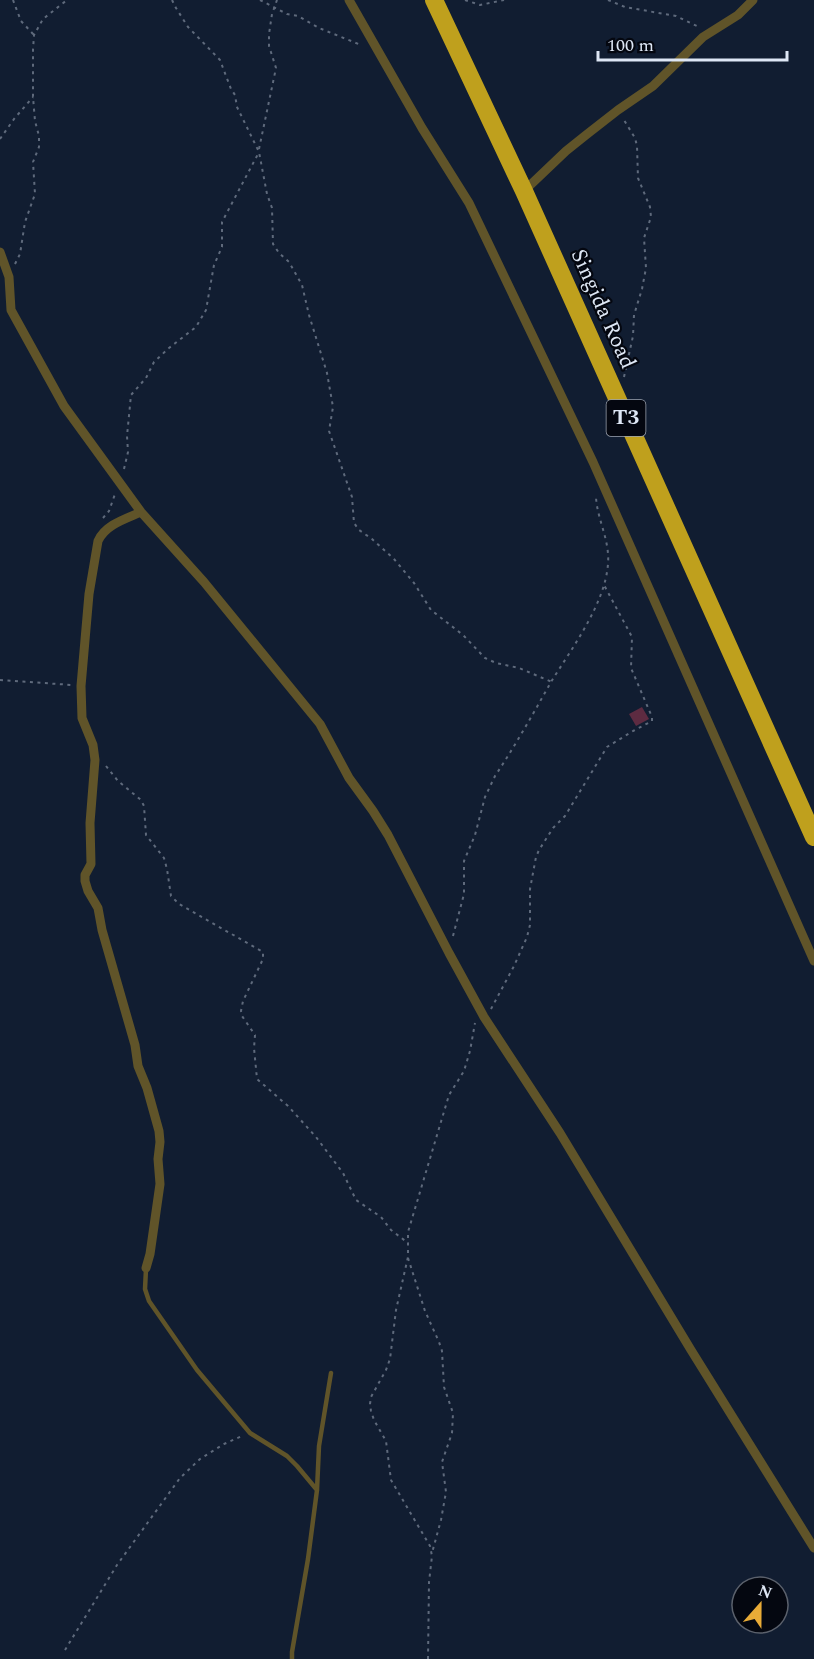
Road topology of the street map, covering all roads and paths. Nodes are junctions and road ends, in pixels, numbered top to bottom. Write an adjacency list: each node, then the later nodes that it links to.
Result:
1 (13, 0): 14 (path)
2 (67, 0): 14 (path)
3 (172, 0): 19 (path)
4 (260, 0): 12 (path)
5 (278, 0): 12 (path)
6 (349, 0): 15 (street)
7 (434, 0): 20 (highway, Singida Road / T3)
8 (465, 0): 9 (path)
9 (504, 0)
10 (608, 0): 13 (path)
11 (753, 0): 13 (street)
12 (274, 8): 15 (path); 19 (path)
13 (716, 29): 17 (street)
14 (34, 35): 16 (path)
15 (380, 52): 35 (street)
16 (33, 97): 18 (path); 22 (path)
17 (618, 110): 20 (street); 23 (path)
18 (0, 139)
19 (259, 152): 24 (path); 30 (path)
20 (524, 191): 23 (highway, Singida Road / T3)
21 (0, 252): 22 (street)
22 (9, 277): 24 (street)
23 (618, 400): 33 (highway, Singida Road / T3)
24 (118, 482): 26 (street); 27 (path)
25 (596, 496): 28 (path)
26 (141, 512): 27 (street); 34 (street)
27 (98, 541): 31 (street)
28 (604, 585): 30 (path); 36 (path)
29 (0, 680): 31 (path)
30 (552, 682): 34 (path)
31 (81, 686): 32 (street)
32 (95, 752): 37 (path); 39 (street)
33 (814, 837)
34 (449, 953): 36 (street)
35 (814, 961)
36 (484, 1017): 37 (path); 43 (street)
37 (408, 1243): 38 (path)
38 (408, 1257): 44 (path); 44 (path)
39 (146, 1268): 41 (lane)
40 (331, 1373): 42 (lane)
41 (250, 1433): 42 (lane); 45 (path)
42 (317, 1490): 46 (lane)
43 (814, 1548)
44 (432, 1556): 47 (path)
45 (65, 1650)
46 (292, 1659)
47 (428, 1659)

